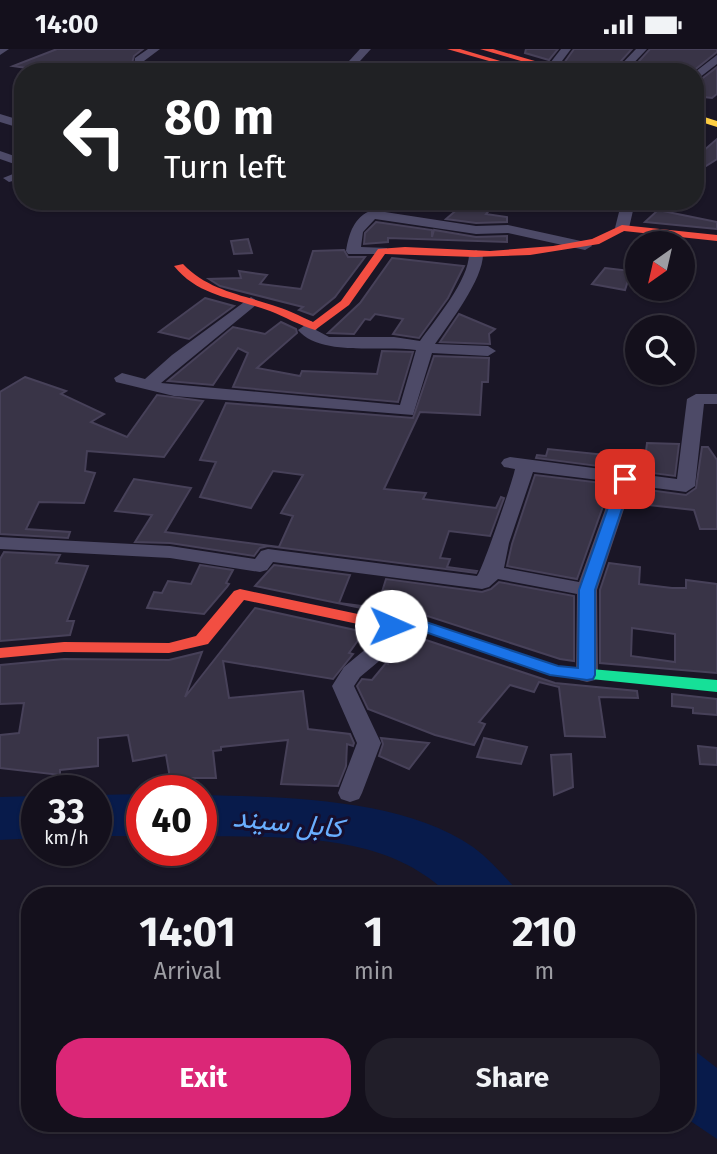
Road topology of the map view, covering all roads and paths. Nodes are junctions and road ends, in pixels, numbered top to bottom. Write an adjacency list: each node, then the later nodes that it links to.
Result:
1 (155, 49): 8 (street)
2 (366, 49): 9 (street)
3 (451, 49): 10 (street)
4 (484, 49): 11 (street)
5 (566, 49): 12 (street)
6 (642, 49): 13 (street)
7 (717, 58): 14 (street)
8 (139, 63)
9 (353, 63)
10 (501, 63)
11 (537, 63)
12 (555, 63)
13 (628, 63)
14 (704, 70)
15 (361, 210): 17 (path)
16 (626, 210): 18 (street)
17 (372, 214): 20 (street); 21 (street)
18 (622, 227): 19 (street); 20 (street)
19 (717, 237)
20 (585, 246): 22 (street)
21 (382, 251): 22 (street); 25 (street)
22 (476, 254): 26 (street)
23 (179, 266): 24 (street)
24 (251, 302): 25 (street); 29 (street)
25 (311, 325): 26 (street)
26 (426, 345): 27 (street); 29 (street)
27 (488, 351)
28 (121, 378): 29 (street)
29 (147, 386)
30 (717, 399): 31 (street)
31 (625, 479): 33 (street); 34 (street)
32 (0, 543): 33 (street)
33 (493, 572): 34 (street)
34 (587, 590): 37 (street)
35 (391, 626): 36 (street); 37 (street); 39 (street)
36 (0, 653)
37 (587, 675): 38 (street)
38 (717, 686)
39 (350, 793)

